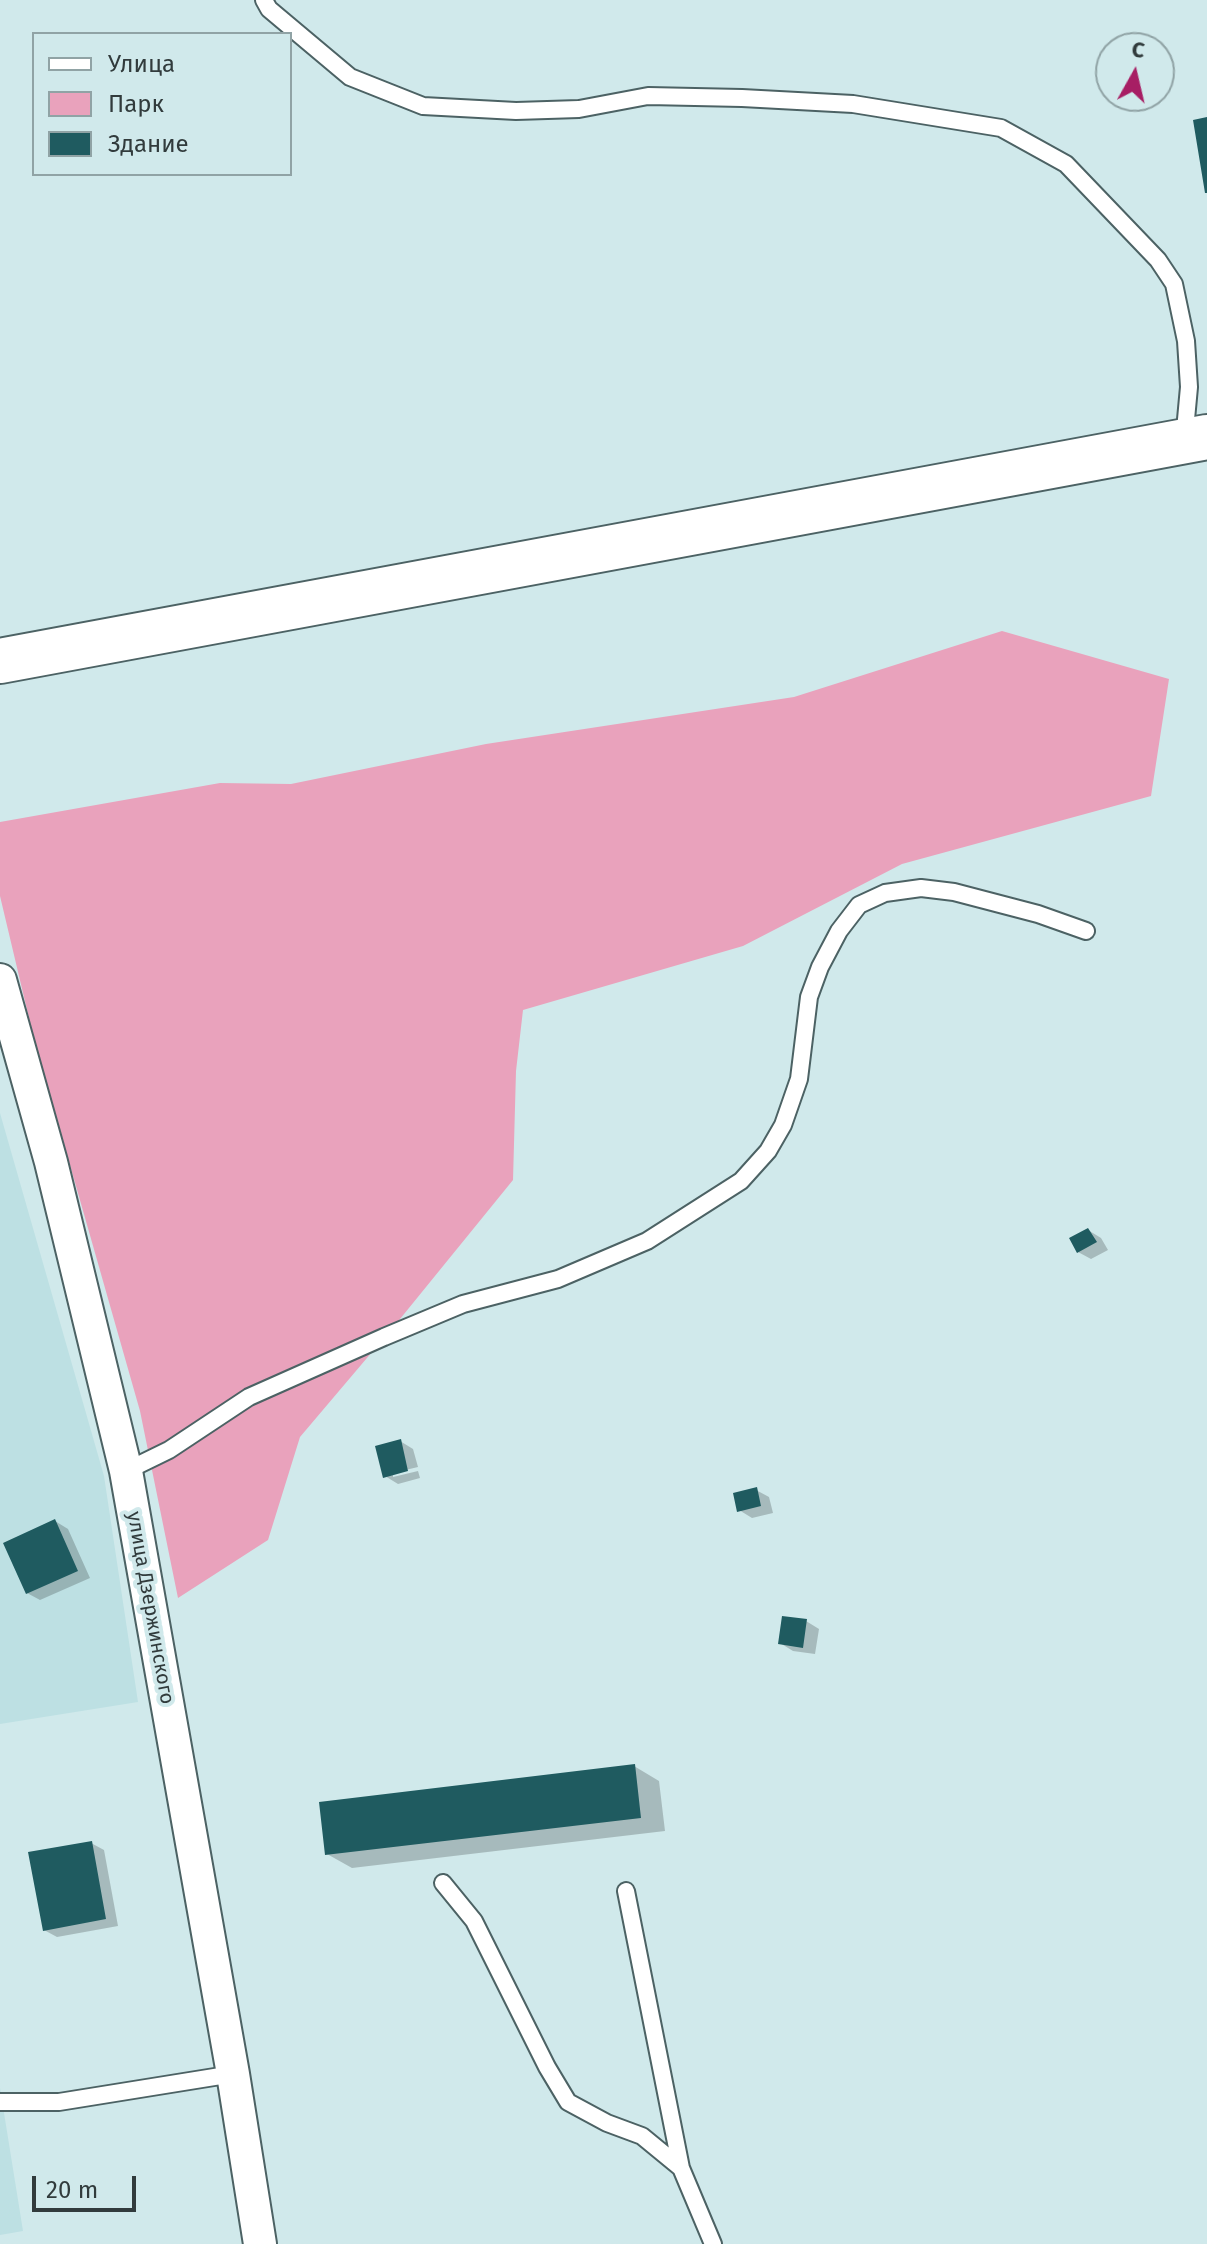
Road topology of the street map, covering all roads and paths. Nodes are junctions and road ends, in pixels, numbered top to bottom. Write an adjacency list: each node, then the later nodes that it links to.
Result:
1 (264, 0): 2 (lane)
2 (1196, 439): 3 (main road)
3 (0, 661)
4 (1086, 931): 6 (lane)
5 (0, 980): 6 (street, улица Дзержинского)
6 (126, 1471): 9 (street, улица Дзержинского)
7 (443, 1883): 11 (lane)
8 (626, 1891): 11 (lane)
9 (233, 2074): 10 (lane); 12 (street, улица Дзержинского)
10 (0, 2102)
11 (681, 2168): 13 (lane)
12 (260, 2244)
13 (713, 2244)

